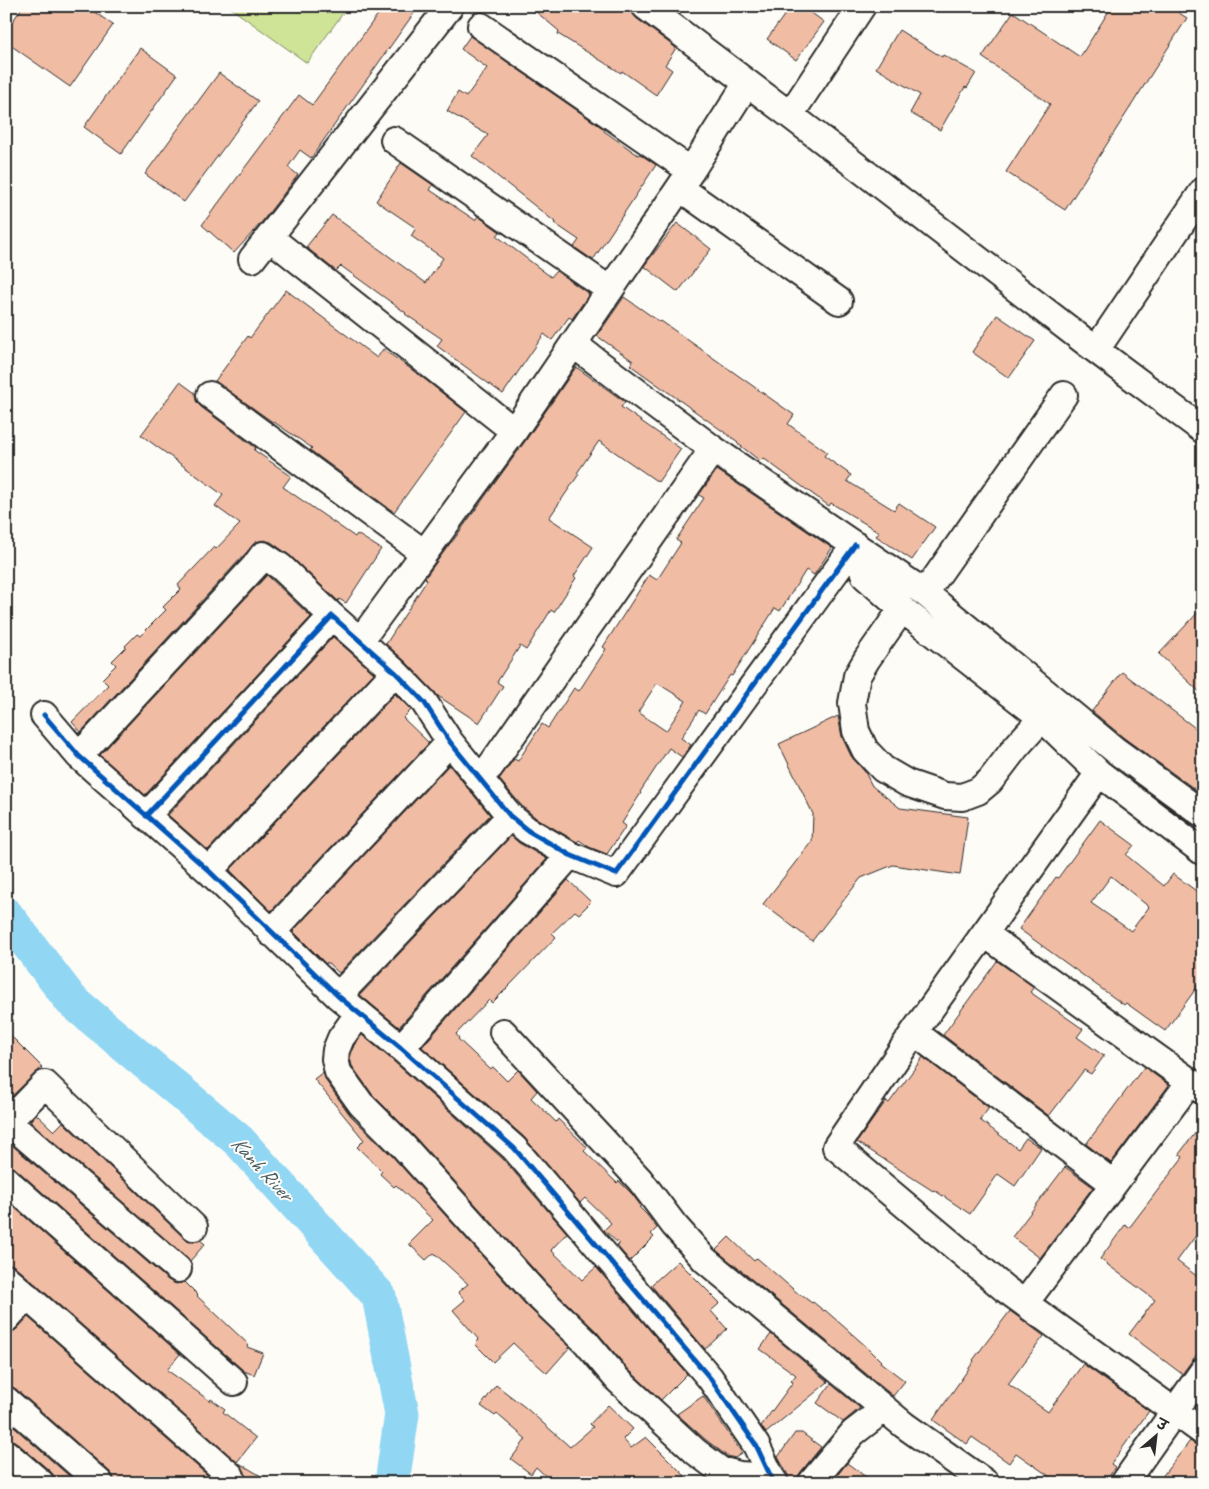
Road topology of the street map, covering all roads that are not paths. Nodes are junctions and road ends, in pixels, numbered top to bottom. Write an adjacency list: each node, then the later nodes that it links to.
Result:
1 (450, 6): 10 (street)
2 (862, 6): 6 (street)
3 (660, 11): 5 (street)
4 (481, 26): 8 (street)
5 (748, 83): 6 (street); 8 (street)
6 (790, 114): 15 (street)
7 (394, 140): 12 (street)
8 (686, 179): 12 (street); 13 (street)
9 (1203, 190): 15 (street)
10 (269, 237): 11 (street); 19 (street)
11 (252, 259)
12 (610, 290): 14 (street)
13 (839, 301)
14 (573, 344): 19 (street); 20 (street)
15 (1096, 350): 18 (street)
16 (210, 394): 22 (street)
17 (1064, 395): 23 (street)
18 (1203, 430)
19 (514, 431): 22 (street)
20 (713, 449): 21 (street); 33 (street)
21 (855, 545): 23 (street); 24 (street); 38 (street)
22 (424, 553): 26 (street)
23 (925, 592): 34 (street)
24 (902, 609): 29 (street); 29 (street)
25 (332, 616): 26 (street); 31 (street); 35 (street)
26 (360, 641): 27 (street)
27 (395, 672): 30 (street); 39 (street)
28 (44, 715): 31 (street)
29 (1042, 718): 32 (street)
30 (450, 742): 33 (street); 40 (street)
31 (79, 756): 35 (street)
32 (1099, 773): 37 (street); 41 (street)
33 (478, 778): 36 (street)
34 (1203, 814)
35 (146, 816): 39 (street)
36 (510, 816): 38 (street); 42 (street)
37 (1203, 852)
38 (570, 854): 46 (street)
39 (210, 871): 40 (street)
40 (272, 933): 42 (street)
41 (985, 934): 45 (street); 47 (street)
42 (338, 996): 43 (street)
43 (359, 1013): 46 (street); 64 (street)
44 (504, 1032): 60 (street)
45 (914, 1032): 50 (street); 55 (street)
46 (401, 1048): 64 (street)
47 (1196, 1087): 50 (street)
48 (7, 1123): 51 (street); 52 (street)
49 (6, 1180): 58 (street)
50 (1114, 1184): 55 (street)
51 (194, 1227)
52 (178, 1269)
53 (6, 1278): 54 (street)
54 (27, 1296): 56 (street); 67 (street)
55 (1025, 1303): 61 (street)
56 (6, 1319)
57 (1203, 1371): 61 (street)
58 (234, 1382)
59 (6, 1400): 66 (street)
60 (884, 1409): 68 (street); 69 (street)
61 (1174, 1411): 62 (street); 70 (street)
62 (1203, 1432)
63 (6, 1453): 65 (street)
64 (773, 1480)
65 (40, 1483)
66 (100, 1483)
67 (228, 1483)
68 (812, 1483)
69 (986, 1483)
70 (1124, 1483)

